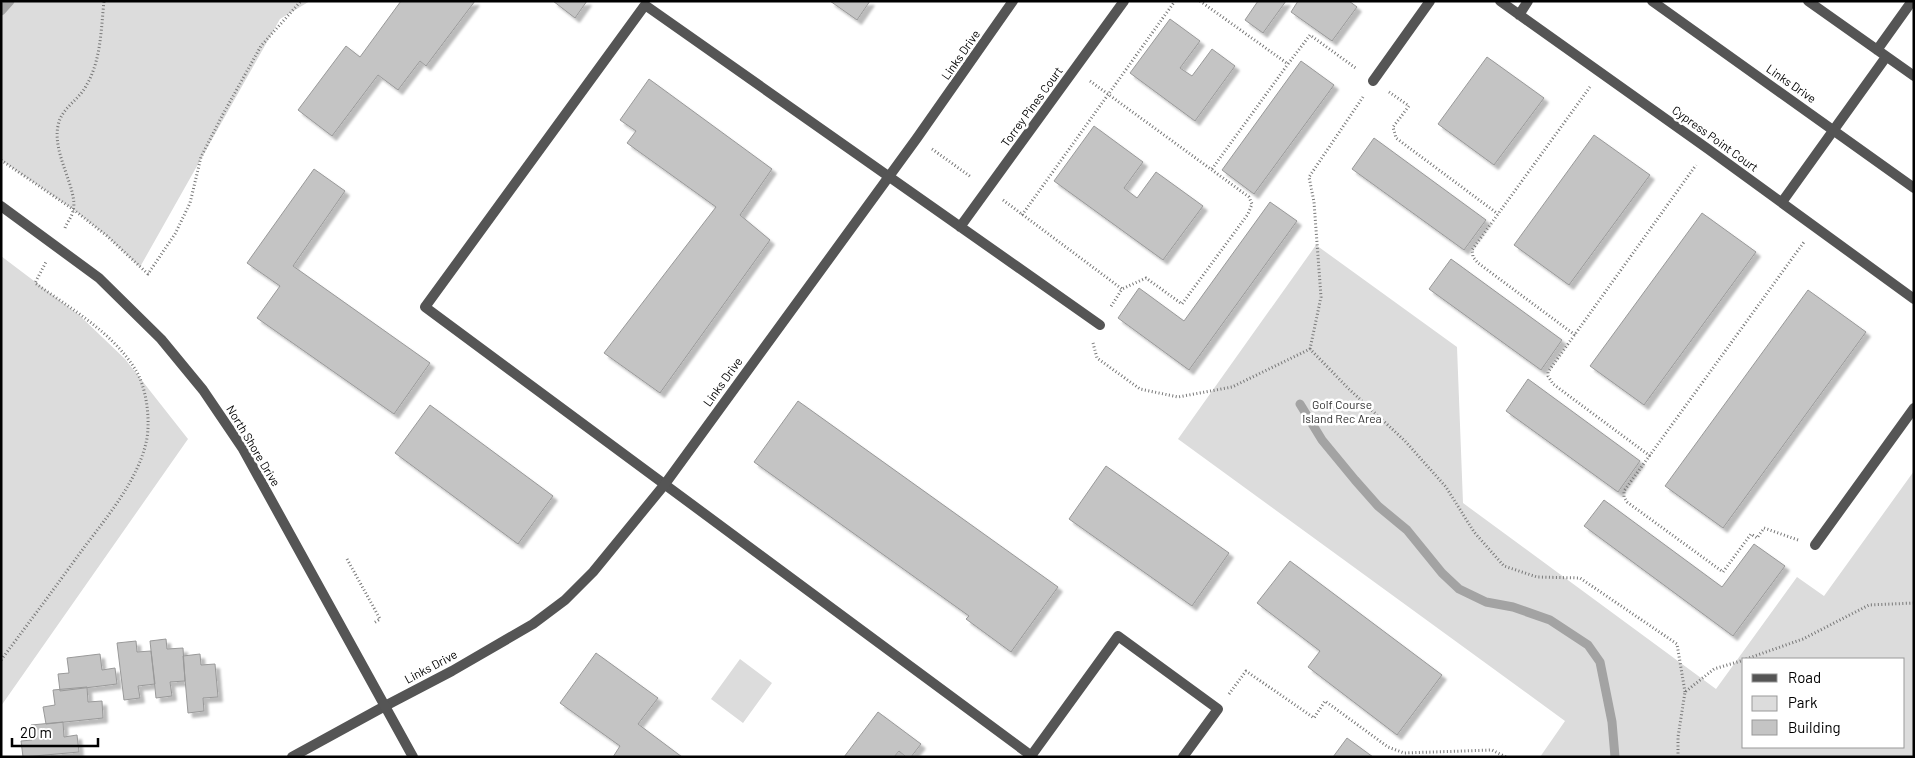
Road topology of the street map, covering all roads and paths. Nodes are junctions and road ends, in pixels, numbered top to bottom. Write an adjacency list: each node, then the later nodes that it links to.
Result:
1 (104, 1): 32 (path)
2 (301, 1): 32 (path)
3 (1013, 1): 23 (street, Links Drive)
4 (1124, 1): 17 (street, Torrey Pines Court)
5 (1175, 1): 21 (path)
6 (1200, 1): 16 (path)
7 (1430, 1): 20 (street)
8 (1500, 1): 13 (street, Cypress Point Court)
9 (1528, 1): 13 (street)
10 (1652, 1): 22 (street, Links Drive)
11 (1808, 1): 14 (street)
12 (1912, 1): 14 (street)
13 (1519, 15): 18 (street, Cypress Point Court)
14 (1877, 50): 15 (street)
15 (1886, 56): 19 (street); 22 (street)
16 (1288, 64): 20 (path); 26 (path)
17 (1074, 70): 21 (path); 29 (street, Torrey Pines Court)
18 (1600, 72): 24 (street, Cypress Point Court); 34 (path)
19 (1914, 76)
20 (1374, 81): 34 (path); 42 (path)
21 (1108, 94): 26 (path); 33 (path)
22 (1834, 130): 28 (street, Links Drive); 30 (street)
23 (917, 138): 27 (street, Links Drive); 29 (path)
24 (1708, 149): 30 (street, Cypress Point Court); 41 (path)
25 (1, 160): 32 (path)
26 (1212, 169): 38 (path)
27 (889, 177): 35 (street); 45 (street, Links Drive); 45 (street)
28 (1914, 188)
29 (987, 189): 33 (path); 35 (street, Torrey Pines Court)
30 (1782, 202): 36 (street, Cypress Point Court)
31 (1, 206): 54 (street, North Shore Drive)
32 (74, 210)
33 (1022, 214): 38 (path)
34 (1498, 214): 41 (path)
35 (960, 227): 40 (street)
36 (1815, 227): 39 (street, Cypress Point Court); 44 (path)
37 (35, 283): 51 (path)
38 (1122, 289): 40 (path)
39 (1914, 299)
40 (1100, 325): 42 (path)
41 (1575, 334): 44 (path)
42 (1310, 349): 53 (path)
43 (1914, 408): 46 (street)
44 (1650, 456): 46 (path)
45 (665, 484): 54 (street, Links Drive); 56 (street)
46 (1815, 546)
47 (348, 559): 49 (path)
48 (1914, 603): 50 (path)
49 (374, 623)
50 (1751, 658)
51 (1, 660)
52 (1742, 661): 53 (path)
53 (1685, 692): 61 (path)
54 (385, 706): 57 (street, Links Drive); 58 (street, North Shore Drive)
55 (1218, 709): 56 (street); 59 (street); 60 (path)
56 (1032, 756)
57 (292, 757)
58 (413, 757)
59 (1183, 757)
60 (1506, 757)
61 (1678, 757)

